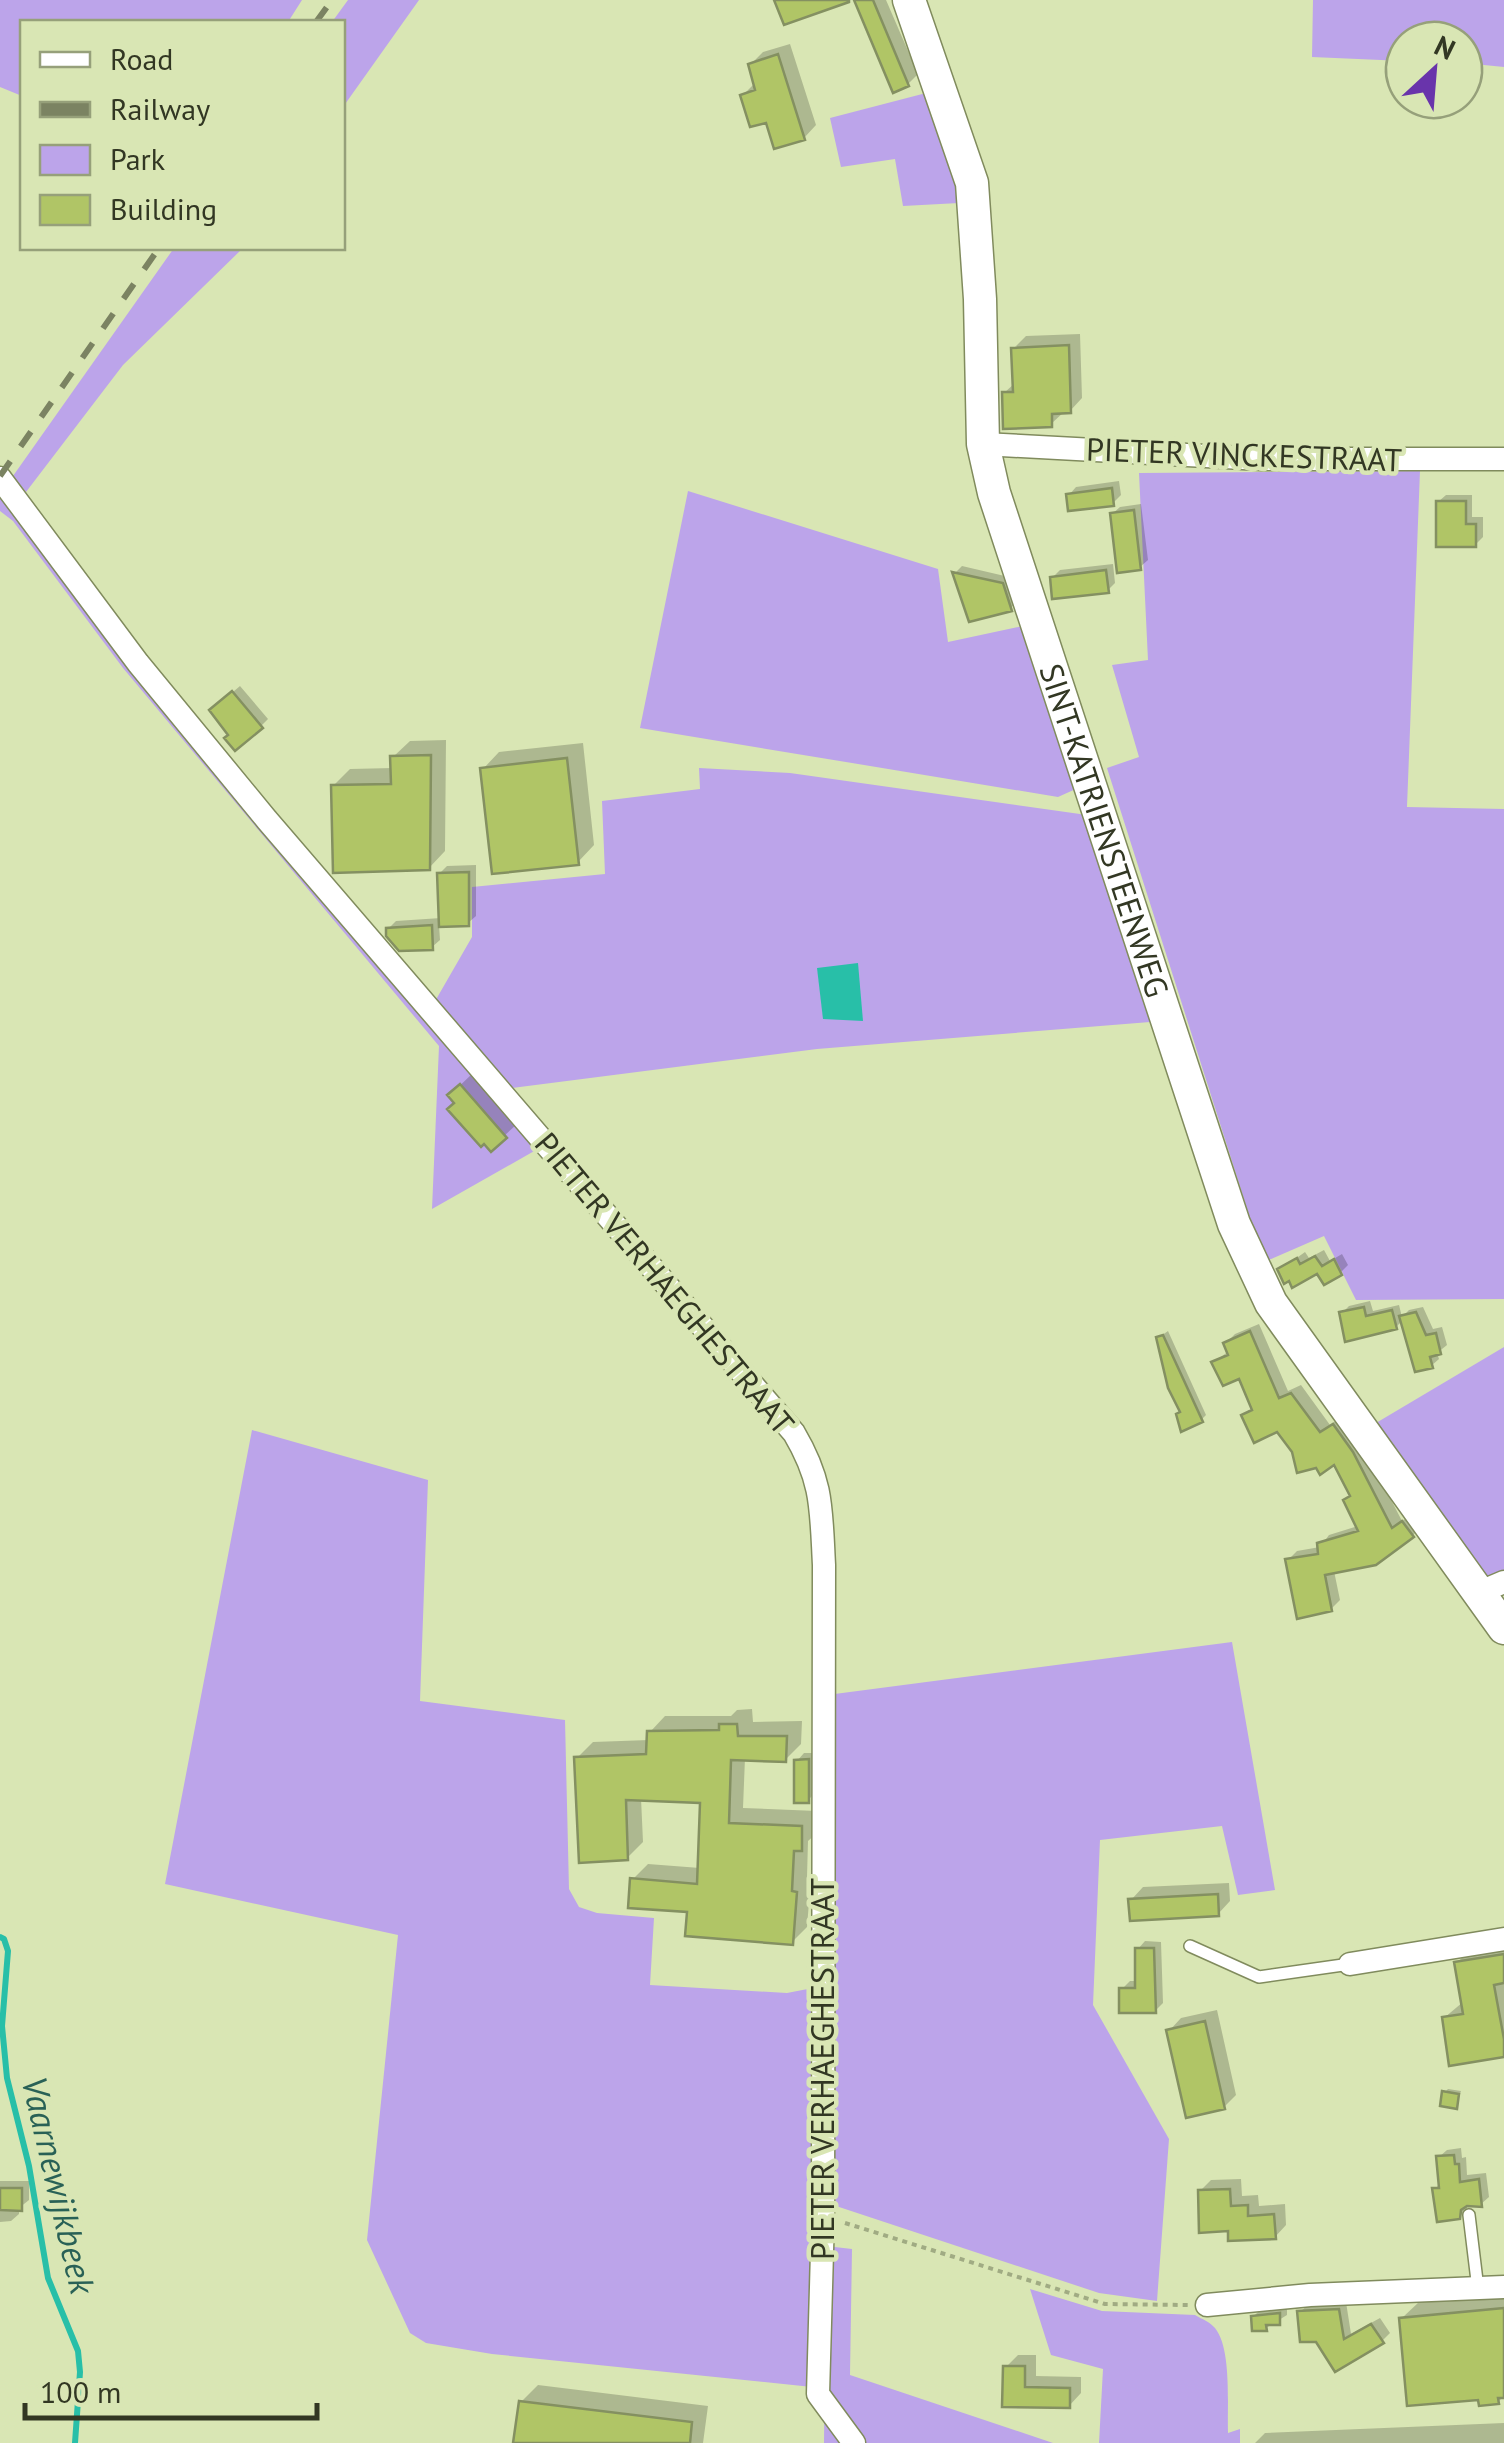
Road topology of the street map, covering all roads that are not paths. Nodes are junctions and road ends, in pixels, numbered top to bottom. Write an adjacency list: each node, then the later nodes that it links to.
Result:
1 (909, 0): 2 (street, SINT-KATRIENSTEENWEG)
2 (983, 444): 3 (street, PIETER VINCKESTRAAT); 5 (street, SINT-KATRIENSTEENWEG)
3 (1504, 458)
4 (0, 478): 14 (street, PIETER VERHAEGHESTRAAT)
5 (1491, 1587): 6 (street, SINT-KATRIENSTEENWEG)
6 (1504, 1628)
7 (1504, 1939): 9 (street)
8 (1190, 1946): 9 (lane)
9 (1350, 1964)
10 (1469, 2215): 11 (lane)
11 (1478, 2288): 12 (street); 13 (street)
12 (1504, 2288)
13 (1208, 2305)
14 (854, 2443)

